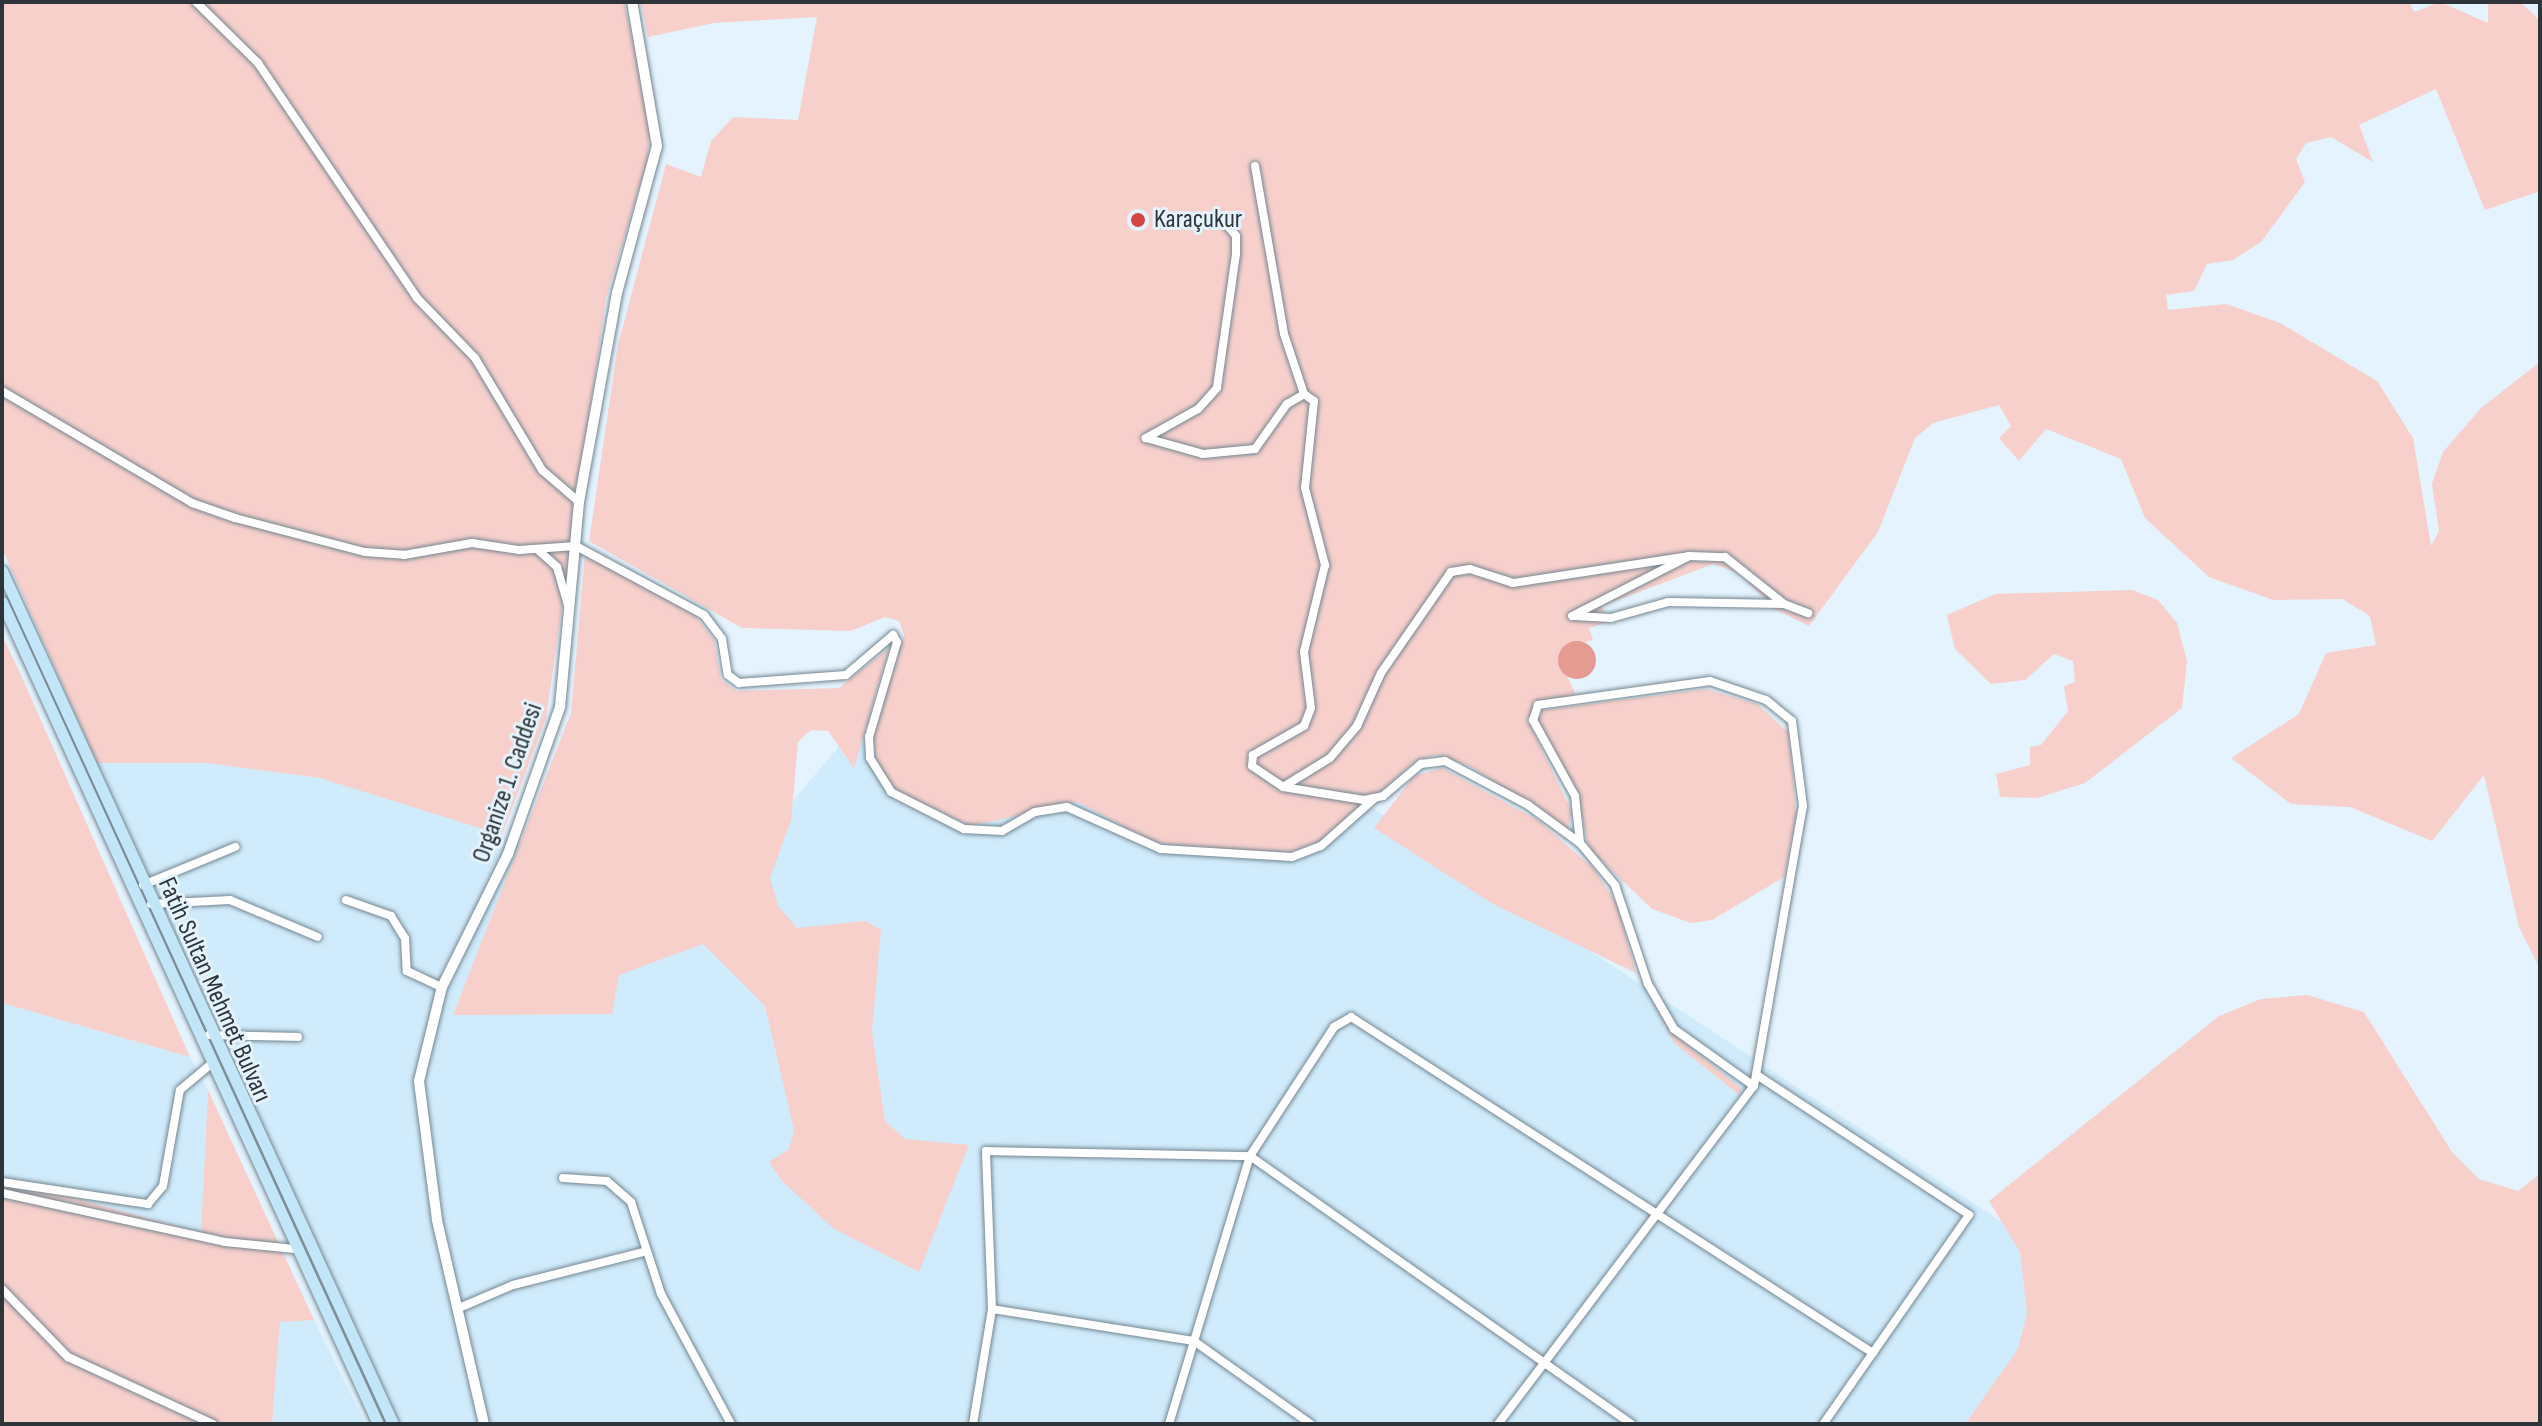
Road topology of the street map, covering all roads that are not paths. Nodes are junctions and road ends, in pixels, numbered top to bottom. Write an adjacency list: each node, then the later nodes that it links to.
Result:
1 (196, 2): 7 (street)
2 (632, 2): 7 (street, Organize 1. Caddesi)
3 (1255, 166): 6 (street)
4 (1221, 218): 6 (street)
5 (2, 391): 9 (street)
6 (1304, 394): 16 (street)
7 (579, 502): 8 (street, Organize 1. Caddesi)
8 (576, 546): 9 (street); 14 (street, Organize 1. Caddesi); 17 (street)
9 (537, 549): 14 (street)
10 (1689, 556): 13 (street); 13 (street); 16 (street)
11 (2, 571): 20 (main road, Fatih Sultan Mehmet Bulvarı)
12 (2, 602): 27 (main road, Fatih Sultan Mehmet Bulvarı)
13 (1784, 604): 15 (street)
14 (569, 609): 24 (street, Organize 1. Caddesi)
15 (1808, 613)
16 (1283, 787): 17 (street)
17 (1374, 799): 18 (street)
18 (1580, 843): 28 (street); 29 (street)
19 (235, 847): 20 (street)
20 (142, 885): 22 (main road, Fatih Sultan Mehmet Bulvarı)
21 (346, 900): 24 (street)
22 (150, 904): 23 (street); 25 (main road, Fatih Sultan Mehmet Bulvarı)
23 (318, 937)
24 (442, 987): 38 (street, Organize 1. Caddesi)
25 (209, 1035): 26 (street); 45 (main road, Fatih Sultan Mehmet Bulvarı)
26 (298, 1037)
27 (209, 1066): 32 (street); 35 (main road, Fatih Sultan Mehmet Bulvarı)
28 (1757, 1075): 29 (street); 41 (street)
29 (1754, 1086): 34 (street)
30 (1250, 1156): 34 (street); 39 (street); 40 (street); 42 (street)
31 (563, 1178): 36 (street)
32 (2, 1182)
33 (2, 1193): 35 (street)
34 (1658, 1216): 41 (street); 42 (street)
35 (295, 1249): 44 (main road, Fatih Sultan Mehmet Bulvarı)
36 (647, 1251): 38 (street); 47 (street)
37 (2, 1289): 43 (street)
38 (459, 1308): 46 (street, Organize 1. Caddesi)
39 (992, 1309): 40 (street); 48 (street)
40 (1194, 1341): 49 (street); 50 (street)
41 (1873, 1353): 53 (street)
42 (1545, 1363): 51 (street); 52 (street)
43 (213, 1424)
44 (378, 1424)
45 (393, 1424)
46 (484, 1424)
47 (731, 1424)
48 (973, 1424)
49 (1169, 1424)
50 (1311, 1424)
51 (1498, 1424)
52 (1632, 1424)
53 (1823, 1424)

